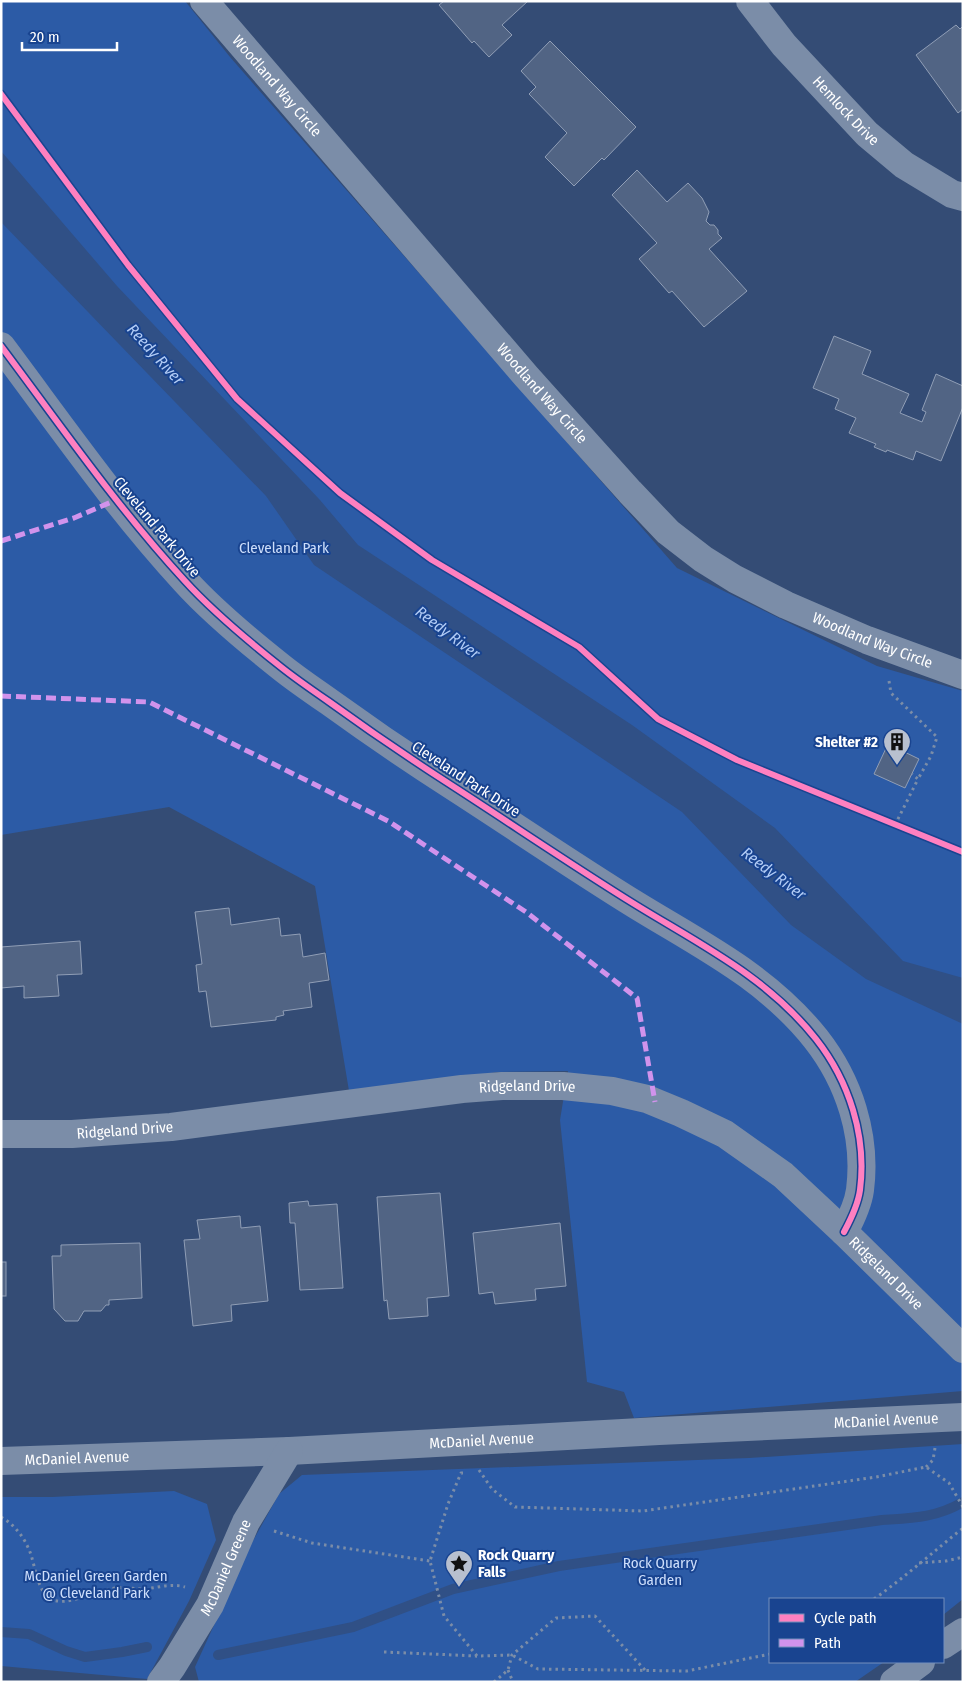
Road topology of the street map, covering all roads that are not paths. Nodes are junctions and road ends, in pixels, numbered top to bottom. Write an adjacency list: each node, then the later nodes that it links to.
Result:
1 (204, 1): 5 (street, Woodland Way Circle)
2 (750, 1): 3 (street, Hemlock Drive)
3 (963, 197)
4 (1, 346): 7 (street, Cleveland Park Drive)
5 (963, 675)
6 (1, 1134): 7 (street, Ridgeland Drive)
7 (844, 1232): 8 (street, Ridgeland Drive)
8 (963, 1349)
9 (963, 1418): 10 (street, McDaniel Avenue)
10 (289, 1451): 11 (street, McDaniel Avenue); 13 (street, McDaniel Greene)
11 (1, 1461)
12 (920, 1663): 14 (street)
13 (160, 1682)
14 (894, 1682)

